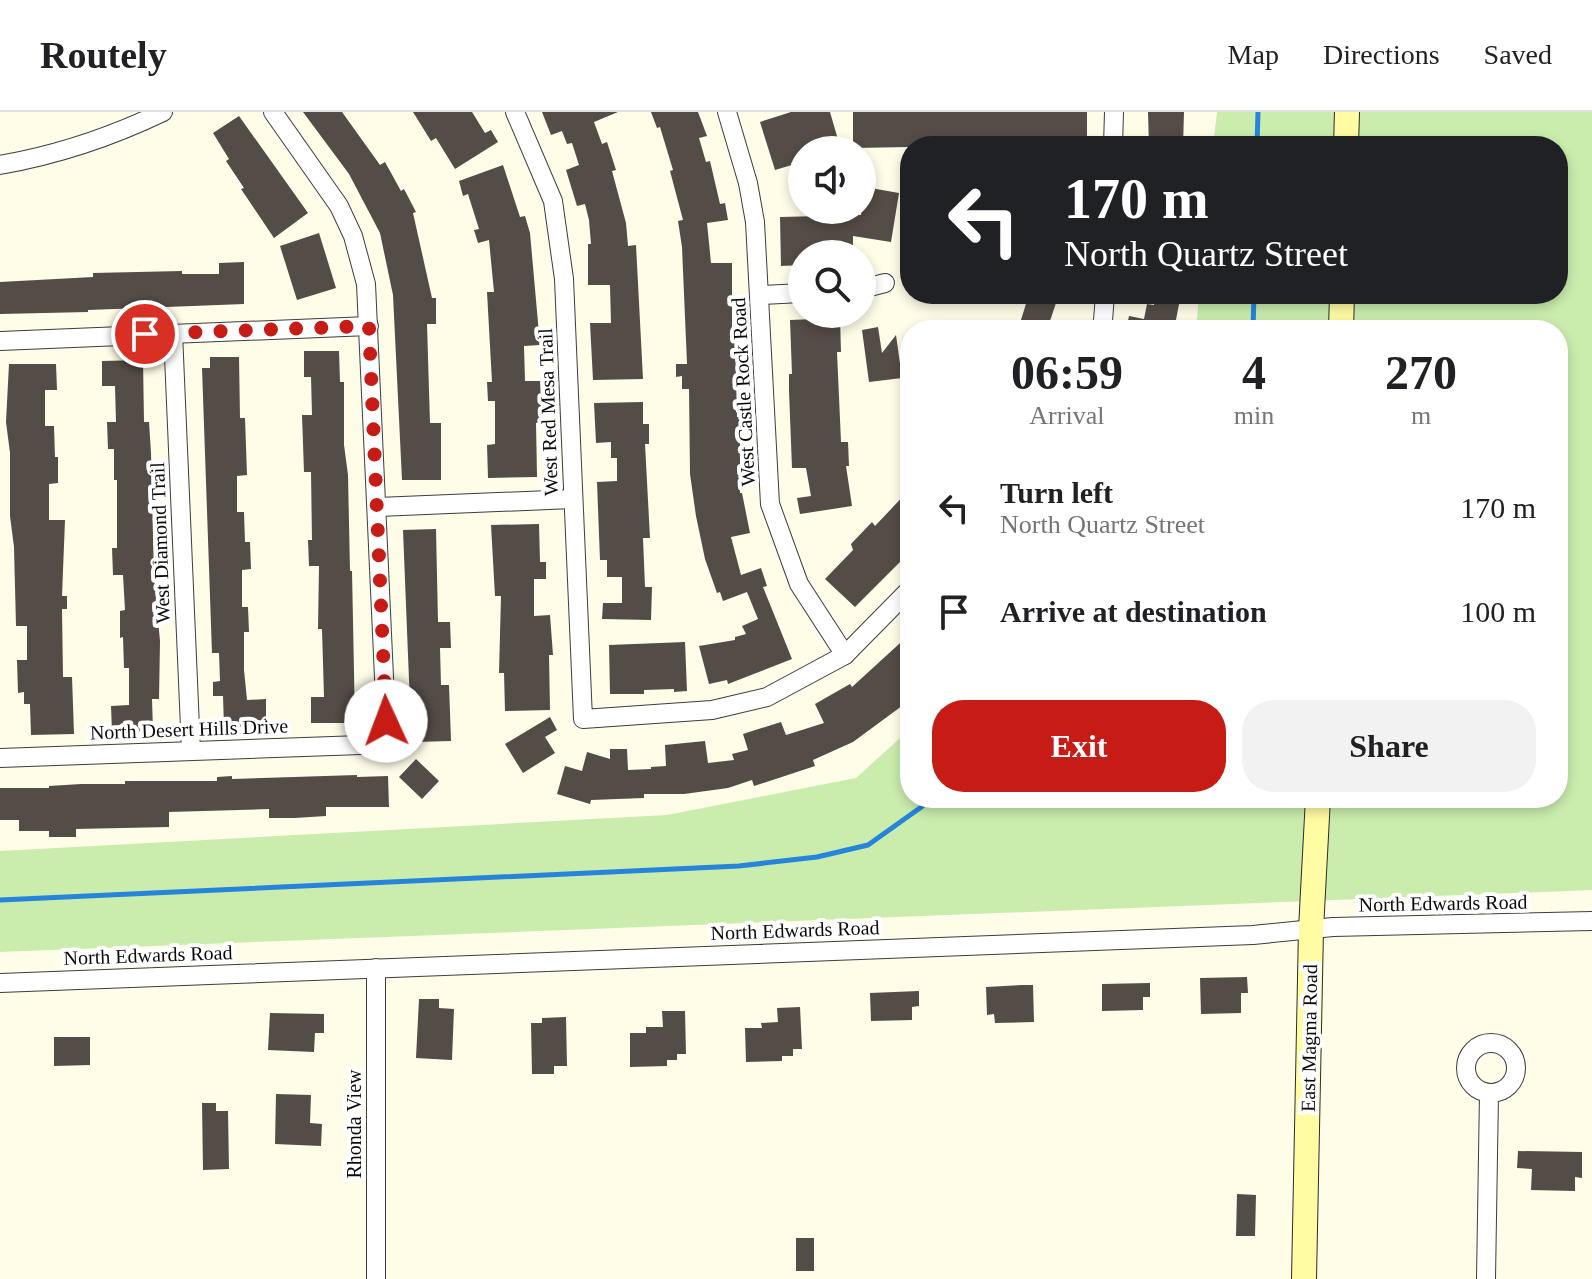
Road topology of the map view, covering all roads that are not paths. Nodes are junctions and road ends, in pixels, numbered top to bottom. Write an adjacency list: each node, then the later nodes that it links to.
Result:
1 (163, 112): 9 (street)
2 (273, 112): 14 (street)
3 (515, 112): 17 (street, West Red Mesa Trail)
4 (727, 112): 13 (street, West Castle Rock Road)
5 (1114, 112): 7 (street)
6 (1347, 112): 8 (street)
7 (1113, 136)
8 (1346, 136)
9 (0, 165)
10 (885, 283): 11 (street)
11 (876, 285)
12 (788, 294): 13 (street)
13 (760, 295): 20 (street, West Castle Rock Road)
14 (369, 326): 15 (street); 18 (street)
15 (173, 333): 16 (street); 21 (street, West Diamond Trail)
16 (0, 341)
17 (573, 499): 18 (street); 20 (street, West Red Mesa Trail)
18 (378, 507): 21 (street, North Desert Hills Drive)
19 (900, 599): 20 (street)
20 (845, 655)
21 (191, 751): 22 (street, North Desert Hills Drive)
22 (0, 758)
23 (1317, 808): 25 (street, East Magma Road)
24 (1592, 921): 25 (street, North Edwards Road)
25 (1311, 929): 26 (street, North Edwards Road); 30 (street, East Magma Road)
26 (376, 968): 27 (street, North Edwards Road); 29 (street, Rhonda View)
27 (0, 983)
28 (1489, 1093): 31 (street)
29 (376, 1279)
30 (1304, 1279)
31 (1486, 1279)

